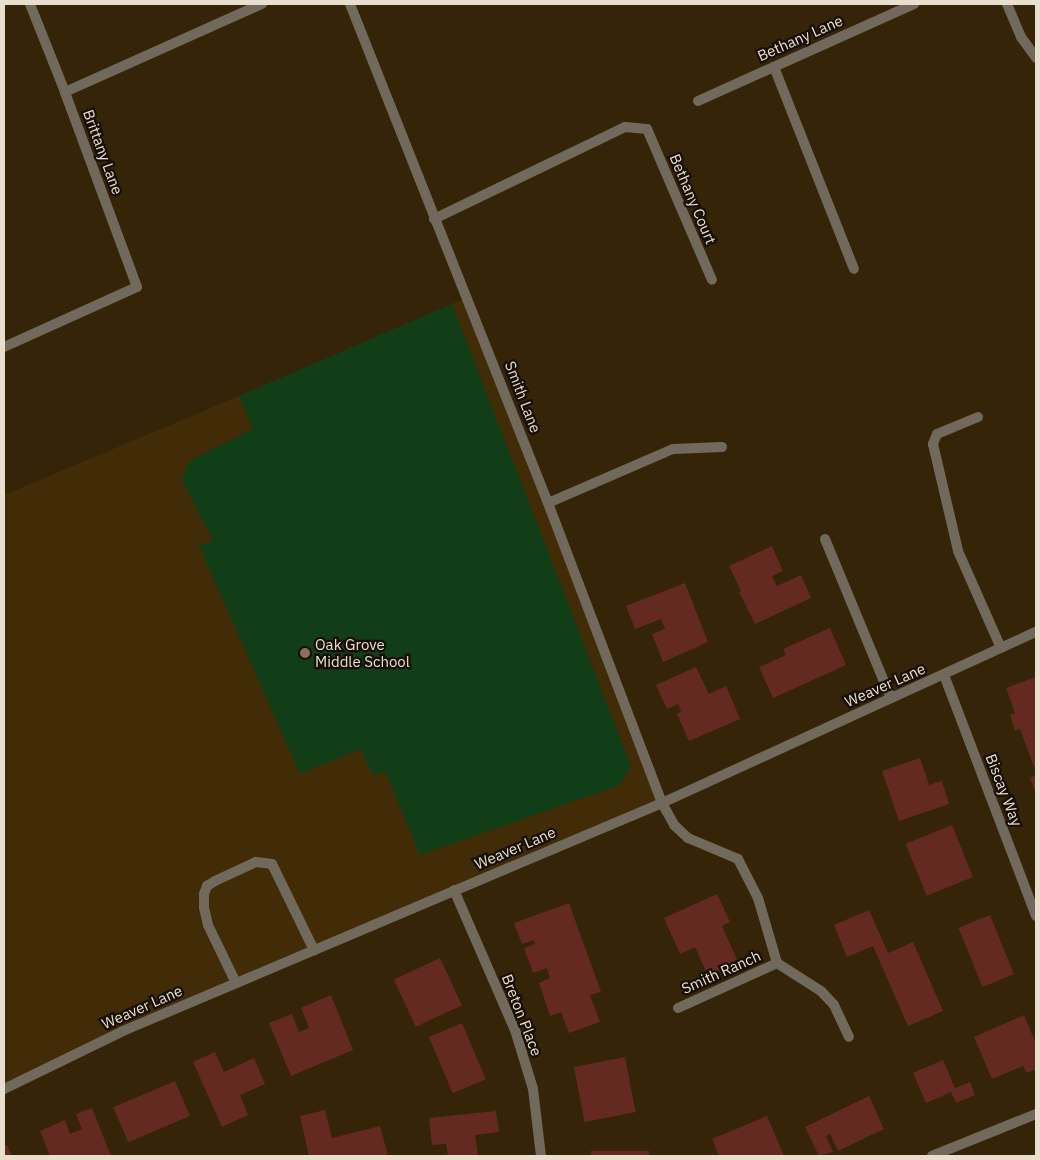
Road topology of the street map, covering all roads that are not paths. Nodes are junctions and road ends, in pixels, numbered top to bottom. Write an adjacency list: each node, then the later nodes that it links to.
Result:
1 (30, 4): 8 (street)
2 (262, 4): 8 (street)
3 (350, 4): 10 (street, Smith Lane)
4 (914, 4): 7 (street, Bethany Lane)
5 (1007, 4): 6 (street)
6 (1036, 58)
7 (774, 66): 9 (street, Bethany Lane); 11 (street)
8 (66, 92): 13 (street, Brittany Lane)
9 (698, 101)
10 (434, 219): 12 (street, Bethany Court); 16 (street, Smith Lane)
11 (854, 269)
12 (712, 280)
13 (4, 347)
14 (978, 417): 19 (street)
15 (722, 447): 16 (street)
16 (548, 504): 22 (street, Smith Lane)
17 (825, 539): 21 (street)
18 (1036, 632): 19 (street, Weaver Lane)
19 (1001, 648): 20 (street, Weaver Lane)
20 (944, 675): 21 (street, Weaver Lane); 24 (street, Biscay Way)
21 (891, 698): 22 (street, Weaver Lane)
22 (662, 803): 23 (street, Weaver Lane); 26 (street, Smith Ranch)
23 (454, 890): 25 (street, Weaver Lane); 32 (street, Breton Place)
24 (1036, 916)
25 (314, 950): 27 (street, Weaver Lane); 27 (street)
26 (777, 963): 28 (street, Smith Ranch); 29 (street, Smith Ranch)
27 (236, 983): 30 (street, Weaver Lane)
28 (678, 1008)
29 (849, 1037)
30 (5, 1086)
31 (1036, 1114): 33 (street)
32 (541, 1156)
33 (932, 1156)

